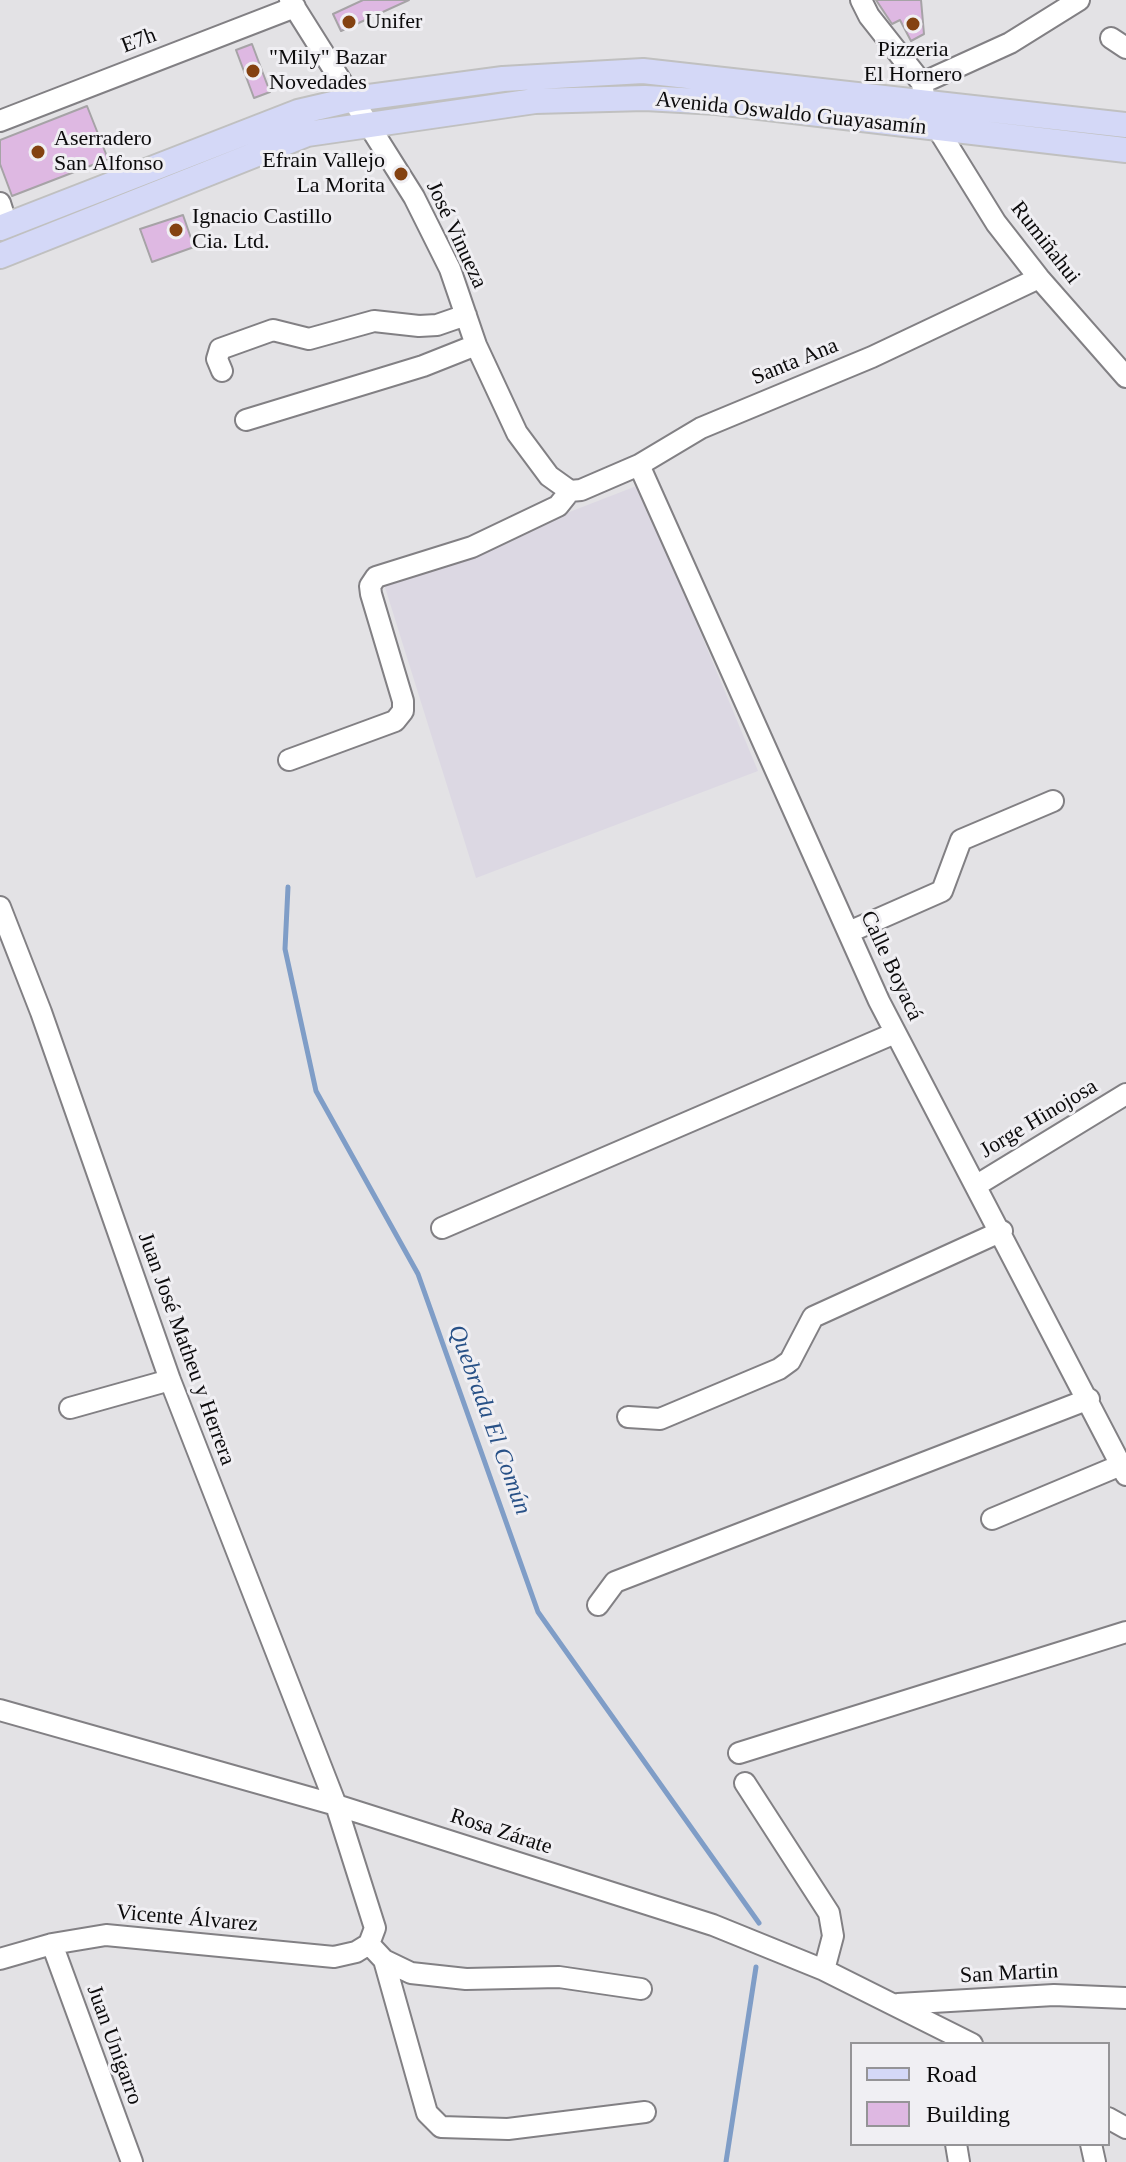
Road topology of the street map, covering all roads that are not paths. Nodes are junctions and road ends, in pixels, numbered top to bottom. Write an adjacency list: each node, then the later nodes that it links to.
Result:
1 (861, 0): 4 (street)
2 (1079, 0): 4 (street)
3 (292, 3): 5 (street, José Vinueza); 6 (street, E7h)
4 (923, 93): 5 (main road, Avenida Oswaldo Guayasamín); 8 (main road, Avenida Oswaldo Guayasamín)
5 (354, 99): 7 (street, José Vinueza); 11 (main road, Avenida Oswaldo Guayasamín)
6 (0, 121)
7 (370, 125): 9 (main road, Avenida Oswaldo Guayasamín); 12 (main road, Avenida Oswaldo Guayasamín); 14 (street, José Vinueza)
8 (1126, 125)
9 (939, 131): 10 (main road, Avenida Oswaldo Guayasamín); 13 (street, Rumiñahui)
10 (1126, 150)
11 (2, 219)
12 (0, 256)
13 (1039, 278): 17 (street, Rumiñahui); 19 (street, Santa Ana)
14 (466, 315): 15 (street, José Vinueza); 16 (street)
15 (476, 345): 18 (street); 20 (street, José Vinueza)
16 (222, 371)
17 (1126, 377)
18 (246, 420)
19 (639, 465): 20 (street, Santa Ana); 24 (street, Calle Boyacá)
20 (570, 491): 21 (street, Santa Ana)
21 (289, 760)
22 (1053, 801): 24 (street)
23 (0, 907): 30 (street, Juan José Matheu y Herrera)
24 (849, 932): 25 (street, Calle Boyacá)
25 (895, 1033): 27 (street, Calle Boyacá); 28 (street)
26 (1126, 1094): 27 (street, Jorge Hinojosa)
27 (977, 1185): 29 (street, Calle Boyacá)
28 (442, 1228)
29 (1002, 1231): 31 (street, Calle Boyacá); 33 (street)
30 (170, 1380): 32 (street); 41 (street, Juan José Matheu y Herrera)
31 (1089, 1399): 34 (street, Calle Boyacá); 36 (street)
32 (70, 1408)
33 (628, 1417)
34 (1124, 1470): 35 (street)
35 (992, 1519)
36 (598, 1605)
37 (1126, 1632): 39 (street)
38 (0, 1710): 41 (street, Rosa Zárate)
39 (739, 1753)
40 (745, 1783): 46 (street)
41 (336, 1805): 42 (street); 46 (street, Rosa Zárate)
42 (372, 1936): 43 (street, Vicente Álvarez); 45 (street)
43 (52, 1944): 44 (street, Vicente Álvarez); 53 (street, Juan Unigarro)
44 (0, 1959)
45 (384, 1960): 47 (street); 52 (street)
46 (824, 1970): 49 (street, Rosa Zárate)
47 (641, 1989)
48 (1126, 1998): 49 (street, San Martin)
49 (894, 2004): 50 (street, Rosa Zárate)
50 (938, 2034): 51 (street, Rosa Zárate)
51 (965, 2042)
52 (645, 2112)
53 (132, 2162)

